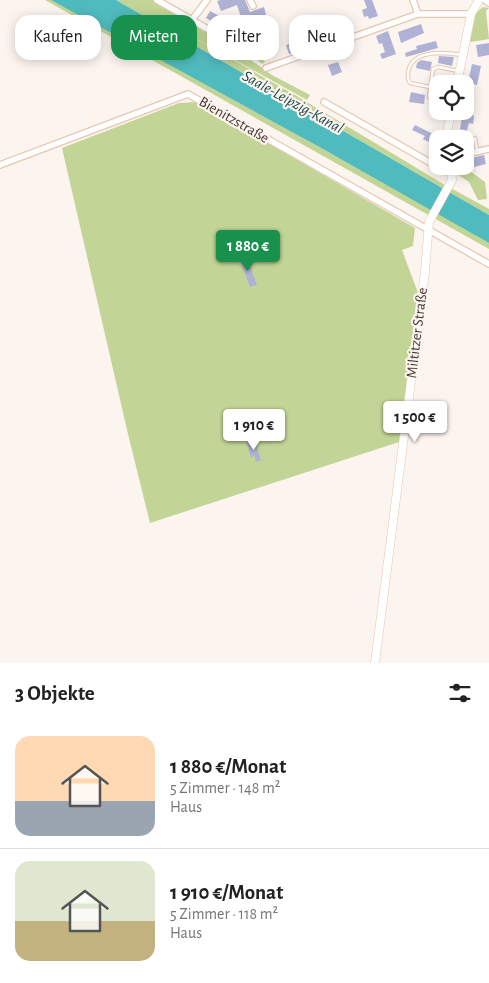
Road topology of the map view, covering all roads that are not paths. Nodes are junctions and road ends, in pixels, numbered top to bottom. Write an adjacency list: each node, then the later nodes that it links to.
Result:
1 (158, 0): 9 (street)
2 (207, 0): 10 (street)
3 (414, 0): 8 (street)
4 (479, 0): 7 (street)
5 (485, 0): 6 (street)
6 (489, 3)
7 (472, 11): 8 (street); 11 (street)
8 (418, 14): 12 (street)
9 (184, 15)
10 (196, 15)
11 (462, 56): 13 (street); 16 (lane)
12 (266, 68)
13 (459, 71): 14 (lane); 15 (street)
14 (432, 75)
15 (458, 75)
16 (429, 87)
17 (324, 102): 21 (street)
18 (475, 138): 20 (lane)
19 (489, 149): 20 (street)
20 (474, 152)
21 (429, 162)
22 (0, 165): 24 (street, Bienitzstraße)
23 (451, 175): 24 (street, Miltitzer Straße)
24 (428, 230): 25 (street); 26 (street, Miltitzer Straße)
25 (489, 264)
26 (373, 663)

